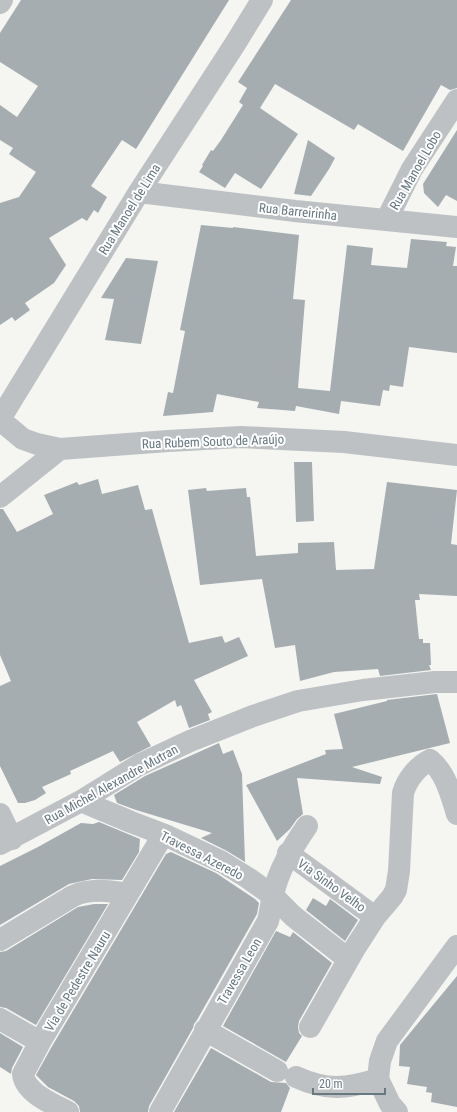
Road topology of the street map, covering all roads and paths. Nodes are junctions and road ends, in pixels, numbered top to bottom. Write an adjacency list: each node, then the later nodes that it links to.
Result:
1 (2, 0): 3 (street)
2 (262, 0): 5 (street, Rua Manoel de Lima)
3 (0, 3)
4 (457, 100): 6 (street, Rua Manoel Lobo)
5 (138, 192): 6 (street, Rua Barreirinha); 8 (street, Rua Manoel de Lima)
6 (387, 219): 7 (street, Rua Barreirinha)
7 (457, 227)
8 (0, 420): 9 (street, Rua Rubem Souto de Araújo)
9 (60, 449): 10 (street, Rua Rubem Souto de Araújo); 11 (street)
10 (457, 455)
11 (0, 497)
12 (457, 682): 13 (street, Rua Michel Alexandre Mutran)
13 (81, 801): 17 (street, Travessa Azeredo); 18 (street, Rua Michel Alexandre Mutran)
14 (0, 814): 18 (street)
15 (457, 814): 22 (street)
16 (307, 826): 19 (street, Travessa Leon)
17 (163, 835): 20 (street, Via de Pedestre Nauru); 21 (street, Travessa Azeredo)
18 (6, 842)
19 (288, 853): 21 (street, Travessa Leon); 22 (street, Via Sinho Velho)
20 (128, 894): 23 (street); 29 (street, Via de Pedestre Nauru)
21 (273, 896): 25 (street, Travessa Azeredo); 28 (street, Travessa Leon)
22 (375, 917): 25 (street)
23 (0, 940)
24 (457, 946): 30 (street)
25 (348, 959): 27 (street)
26 (0, 1019): 29 (street)
27 (310, 1028)
28 (206, 1030): 30 (street); 32 (street, Travessa Leon)
29 (40, 1042): 31 (street, Via de Pedestre Nauru)
30 (378, 1079): 33 (street)
31 (68, 1112)
32 (160, 1112)
33 (397, 1112)

